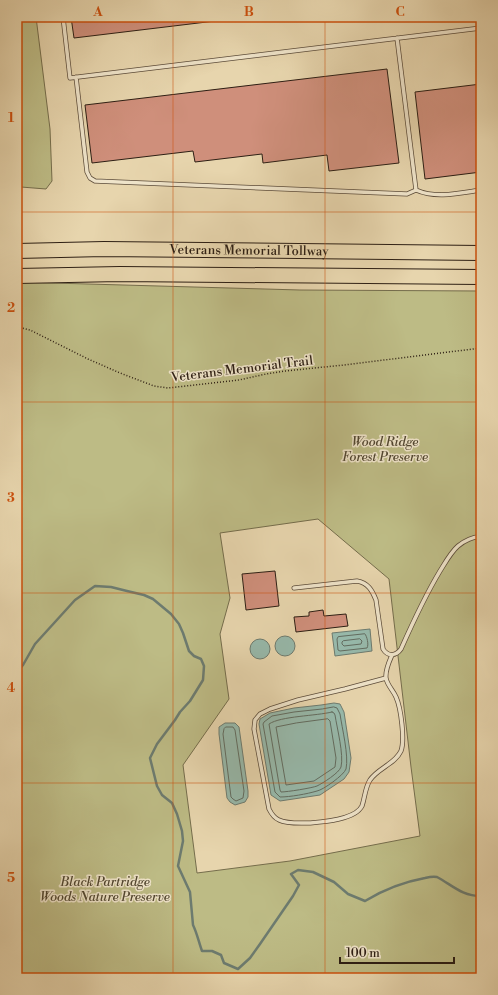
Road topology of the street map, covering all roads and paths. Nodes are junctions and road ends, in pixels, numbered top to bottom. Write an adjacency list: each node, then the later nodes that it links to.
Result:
1 (63, 17): 4 (lane)
2 (481, 28): 3 (lane)
3 (397, 38): 4 (lane); 5 (lane)
4 (76, 77): 5 (lane)
5 (416, 190): 6 (lane)
6 (481, 190)
7 (17, 252): 8 (highway, Veterans Memorial Tollway)
8 (481, 253)
9 (17, 276): 10 (highway, Veterans Memorial Tollway)
10 (481, 277)
11 (17, 327): 12 (path, Veterans Memorial Trail)
12 (481, 348)
13 (481, 538): 15 (lane)
14 (294, 588): 15 (lane)
15 (392, 655): 16 (lane)
16 (386, 678): 16 (lane)

